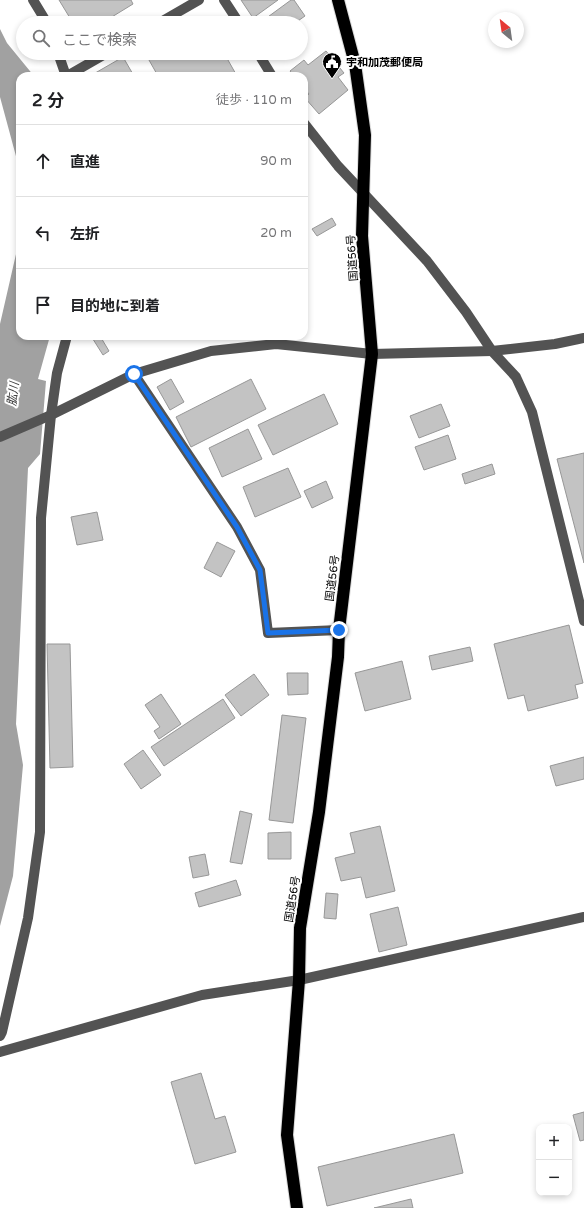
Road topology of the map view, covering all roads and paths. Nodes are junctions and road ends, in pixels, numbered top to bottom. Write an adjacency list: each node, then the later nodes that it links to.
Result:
1 (32, 0): 5 (street)
2 (199, 0): 6 (street)
3 (224, 0): 7 (street)
4 (338, 0): 15 (highway, 国道56号)
5 (42, 16)
6 (171, 16)
7 (234, 16)
8 (61, 60): 11 (street)
9 (95, 60): 12 (street)
10 (262, 60): 13 (street)
11 (65, 72)
12 (74, 72)
13 (270, 72)
14 (308, 128): 15 (street)
15 (364, 193): 18 (street); 19 (highway, 国道56号)
16 (584, 338): 18 (street)
17 (66, 340): 21 (street)
18 (492, 351): 19 (street); 23 (street)
19 (372, 354): 20 (street); 24 (highway, 国道56号)
20 (134, 374): 21 (street); 24 (street)
21 (49, 415): 22 (street); 27 (street)
22 (0, 437)
23 (583, 615)
24 (339, 630): 26 (highway, 国道56号)
25 (584, 916): 26 (street)
26 (299, 980): 28 (street); 29 (highway, 国道56号)
27 (0, 1036)
28 (0, 1052)
29 (296, 1208)

